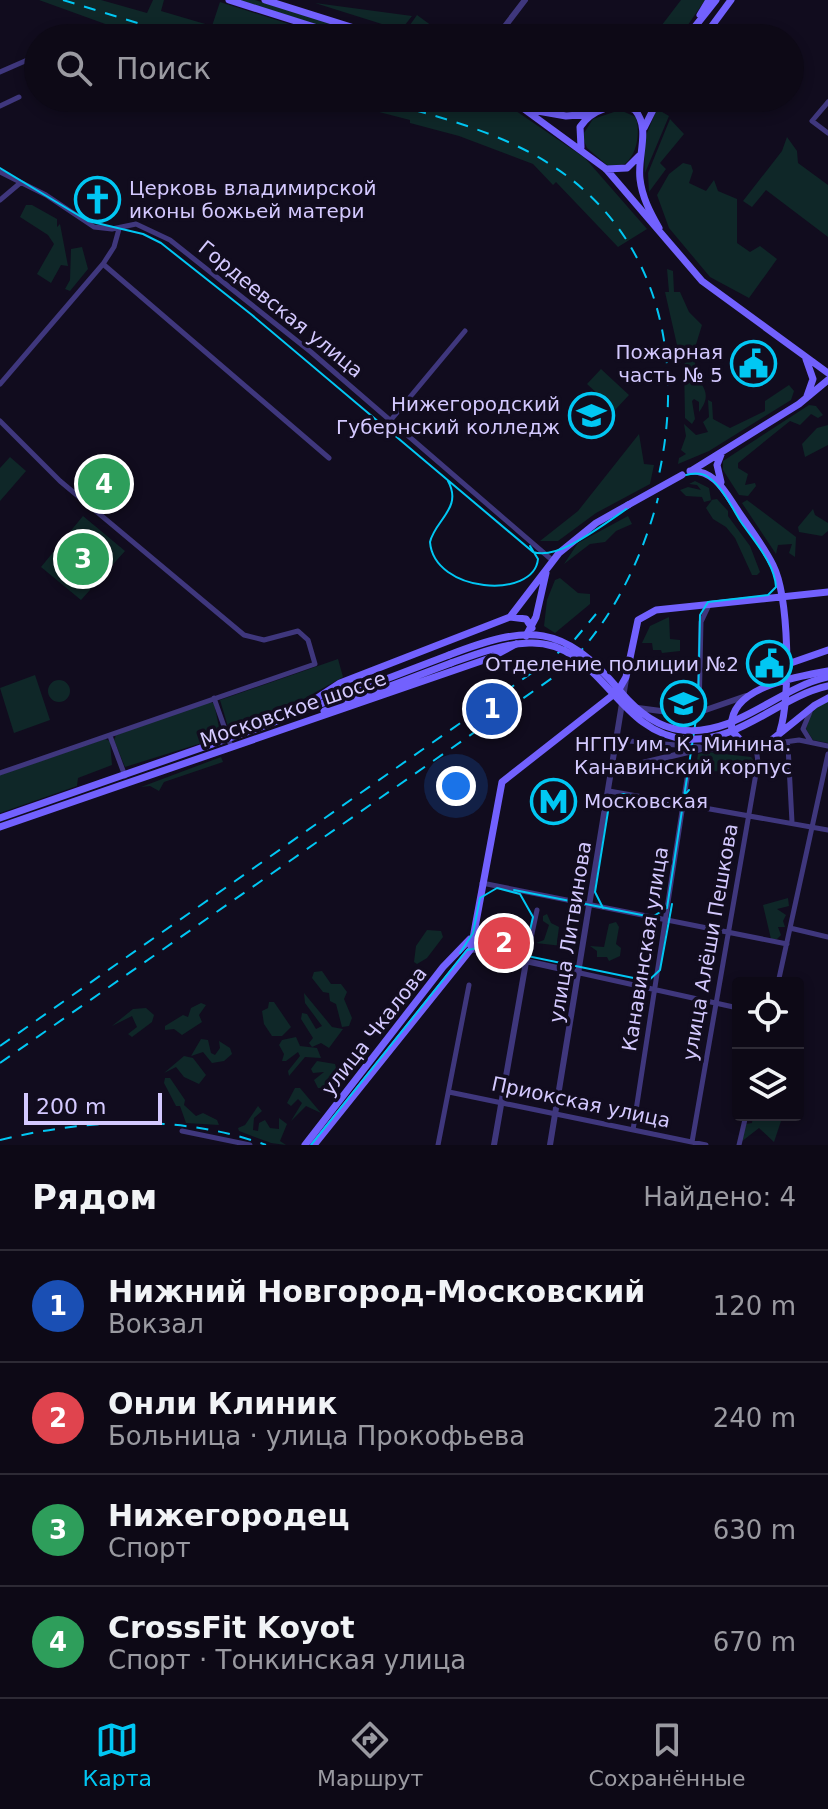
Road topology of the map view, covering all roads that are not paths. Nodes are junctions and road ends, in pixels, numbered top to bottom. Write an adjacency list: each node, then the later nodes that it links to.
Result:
1 (229, 0): 7 (main road)
2 (265, 0): 8 (main road)
3 (525, 0): 9 (street)
4 (709, 0): 10 (main road)
5 (716, 0): 11 (main road)
6 (731, 0): 12 (main road)
7 (305, 24)
8 (341, 24)
9 (507, 24)
10 (696, 24)
11 (696, 24)
12 (713, 24)
13 (24, 62): 14 (street)
14 (0, 72)
15 (19, 97): 17 (street)
16 (828, 102): 25 (street)
17 (0, 106)
18 (531, 112): 26 (main road)
19 (544, 112): 23 (main road)
20 (598, 112): 23 (main road)
21 (636, 112): 24 (main road)
22 (652, 112): 24 (main road)
23 (593, 114): 26 (main road)
24 (643, 131): 27 (main road)
25 (828, 133)
26 (582, 149): 28 (main road)
27 (640, 154): 28 (main road); 33 (main road)
28 (606, 169): 33 (main road)
29 (0, 172): 30 (street, Гордеевская улица)
30 (19, 184): 31 (street); 32 (street, Гордеевская улица)
31 (0, 200)
32 (119, 229): 34 (street); 42 (street, Гордеевская улица)
33 (670, 247): 36 (main road)
34 (103, 264): 39 (street); 44 (street)
35 (465, 331): 42 (street)
36 (805, 357): 37 (main road); 40 (main road)
37 (828, 373)
38 (828, 380): 40 (main road, Московское шоссе)
39 (0, 384)
40 (804, 400): 43 (main road, Московское шоссе)
41 (0, 421): 66 (street)
42 (390, 421): 47 (street, Гордеевская улица)
43 (724, 451): 45 (main road, Московское шоссе); 46 (main road)
44 (329, 458)
45 (686, 473): 46 (main road); 47 (main road, Московское шоссе, bridge)
46 (724, 490): 50 (main road)
47 (552, 560): 48 (main road, Московское шоссе)
48 (546, 570): 52 (main road, Московское шоссе); 53 (main road, Московское шоссе)
49 (828, 592): 50 (main road)
50 (783, 597): 51 (main road); 59 (main road)
51 (709, 604): 62 (main road); 71 (street)
52 (510, 617): 53 (main road); 54 (main road, Московское шоссе)
53 (532, 628): 57 (main road, Московское шоссе)
54 (479, 630): 57 (main road); 72 (main road, Московское шоссе)
55 (828, 650): 56 (main road)
56 (809, 656): 59 (main road); 61 (main road)
57 (490, 658): 72 (main road, Московское шоссе)
58 (450, 659): 60 (main road, bridge); 64 (main road, bridge); 72 (main road)
59 (785, 665): 61 (main road); 63 (main road)
60 (828, 674): 61 (main road)
61 (811, 675): 63 (main road)
62 (626, 677): 68 (main road); 69 (street, улица Литвинова)
63 (785, 681): 65 (main road); 73 (main road)
64 (828, 686)
65 (746, 696): 71 (street); 82 (main road)
66 (214, 698): 74 (street); 76 (street)
67 (828, 698): 70 (main road)
68 (606, 703): 69 (street); 96 (main road)
69 (622, 705): 71 (street); 75 (street, улица Литвинова)
70 (815, 705): 73 (main road); 78 (street)
71 (699, 713)
72 (291, 720): 76 (main road, Московское шоссе)
73 (780, 731): 77 (street); 79 (main road)
74 (110, 736): 86 (street); 87 (street)
75 (617, 740): 81 (street); 84 (street, улица Литвинова)
76 (230, 743): 87 (main road, Московское шоссе)
77 (790, 743): 78 (street); 79 (street); 92 (street)
78 (812, 743): 80 (street)
79 (769, 744): 82 (main road)
80 (828, 746)
81 (705, 748): 82 (street); 84 (street)
82 (754, 748): 90 (street, улица Алёши Пешкова)
83 (828, 754): 94 (street)
84 (613, 770): 88 (street, улица Литвинова)
85 (688, 772): 89 (street, Канавинская улица)
86 (0, 773)
87 (126, 779): 91 (main road, Московское шоссе); 93 (main road, Московское шоссе)
88 (609, 791): 89 (street); 97 (street, улица Литвинова)
89 (684, 804): 90 (street); 99 (street, Канавинская улица)
90 (748, 814): 92 (street); 101 (street, улица Алёши Пешкова)
91 (0, 818)
92 (792, 822): 94 (street)
93 (0, 827)
94 (812, 827): 95 (street); 100 (street)
95 (828, 830)
96 (482, 883): 97 (street); 103 (main road)
97 (591, 905): 99 (street); 107 (street, улица Литвинова)
98 (537, 910): 106 (street)
99 (666, 919): 101 (street); 110 (street, Канавинская улица)
100 (790, 928): 102 (street); 104 (street)
101 (728, 931): 104 (street); 111 (street, улица Алёши Пешкова)
102 (828, 937)
103 (470, 939): 105 (main road); 121 (main road, улица Чкалова)
104 (787, 944): 108 (street)
105 (471, 949): 106 (street); 122 (main road, улица Чкалова)
106 (526, 962): 107 (street); 114 (street)
107 (580, 973): 110 (street); 115 (street, улица Литвинова)
108 (779, 977)
109 (469, 985): 113 (street)
110 (654, 990): 111 (street); 117 (street, Канавинская улица)
111 (716, 1003): 112 (street); 119 (street, улица Алёши Пешкова)
112 (732, 1007)
113 (449, 1092): 114 (street, Приокская улица); 123 (street)
114 (502, 1102): 115 (street, Приокская улица); 124 (street)
115 (555, 1114): 117 (street, Приокская улица); 125 (street, улица Литвинова)
116 (745, 1121): 127 (street)
117 (633, 1130): 119 (street, Приокская улица)
118 (182, 1131): 120 (street)
119 (692, 1142): 126 (street, Приокская улица)
120 (250, 1145)
121 (305, 1145)
122 (314, 1145)
123 (438, 1145)
124 (494, 1145)
125 (550, 1145)
126 (706, 1145)
127 (739, 1145)

